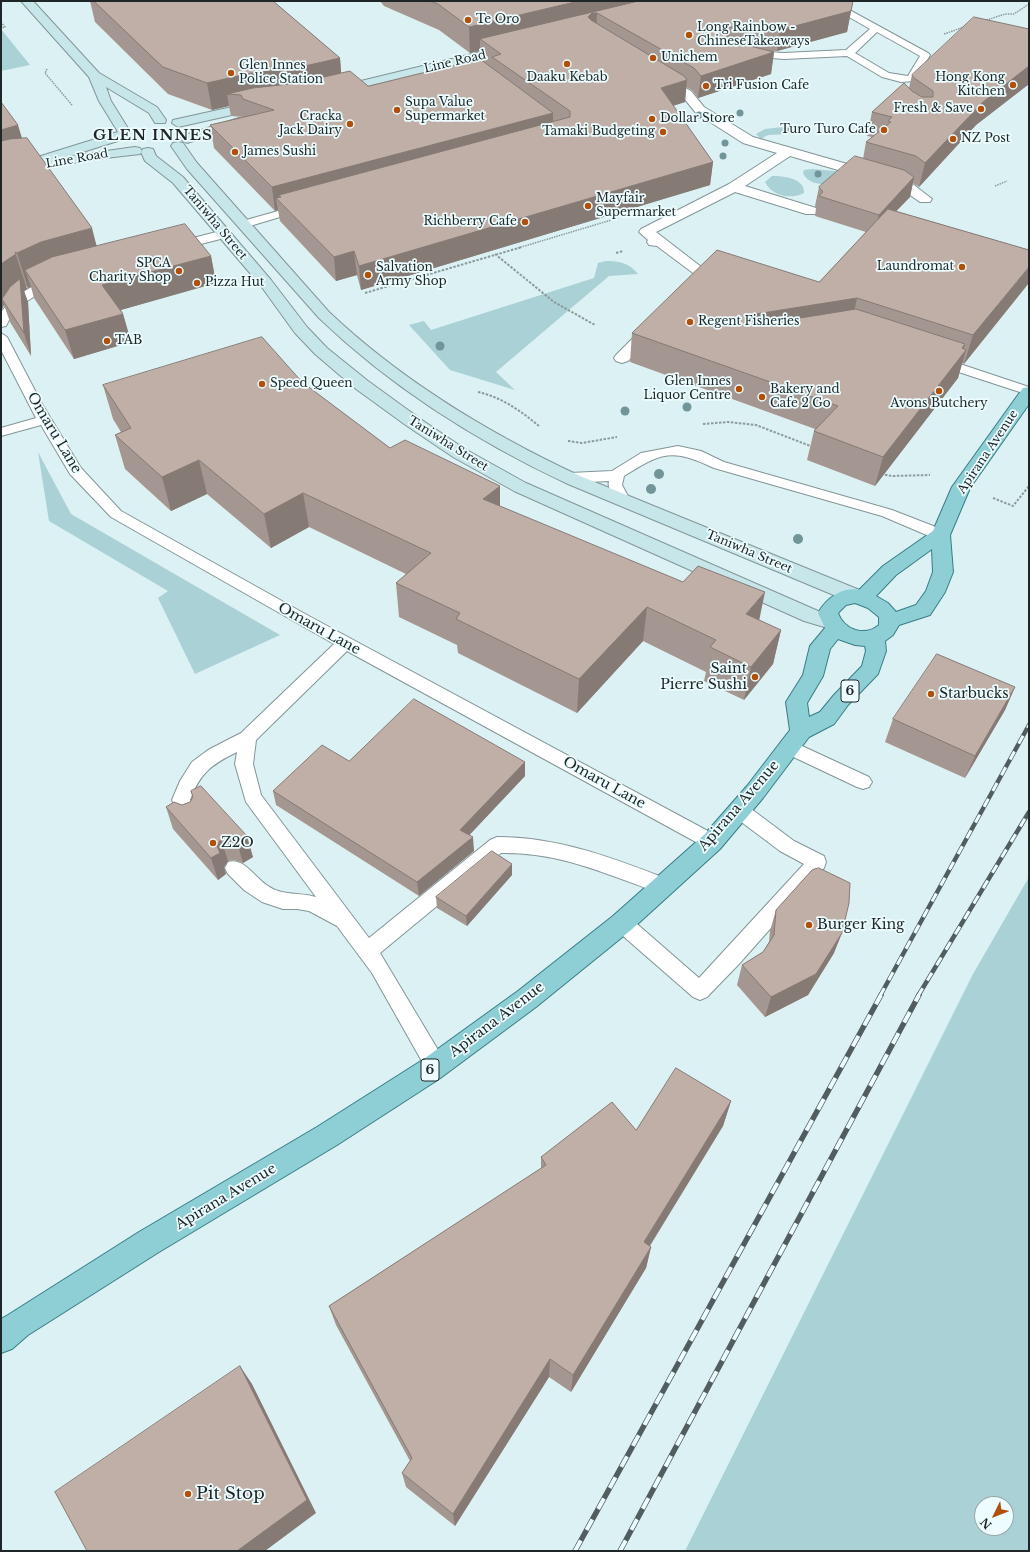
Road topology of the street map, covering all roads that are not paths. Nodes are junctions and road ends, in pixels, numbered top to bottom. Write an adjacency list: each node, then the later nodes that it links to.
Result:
1 (27, 1): 10 (main road)
2 (826, 1): 3 (lane)
3 (876, 28): 5 (lane); 12 (lane)
4 (522, 46): 7 (main road, Line Road)
5 (849, 53): 6 (lane); 12 (lane)
6 (740, 54)
7 (461, 61): 8 (lane); 13 (main road, Line Road)
8 (472, 69)
9 (649, 71): 21 (street)
10 (95, 76): 16 (main road); 18 (main road)
11 (348, 77): 13 (lane)
12 (901, 80): 14 (lane)
13 (358, 86): 15 (main road, Line Road)
14 (898, 91)
15 (322, 94)
16 (160, 120): 17 (main road, Line Road); 18 (main road, Line Road)
17 (178, 122): 19 (main road, Taniwha Street); 19 (main road)
18 (130, 128): 20 (main road, Taniwha Street); 20 (main road, Line Road)
19 (183, 142): 20 (main road, Line Road); 26 (main road, Taniwha Street)
20 (141, 152): 27 (main road, Taniwha Street)
21 (787, 152): 22 (street); 23 (street)
22 (734, 187): 25 (street); 30 (street)
23 (925, 199)
24 (315, 204): 26 (lane)
25 (811, 211)
26 (243, 224): 40 (main road, Taniwha Street)
27 (224, 234): 28 (lane); 43 (main road, Taniwha Street)
28 (161, 251)
29 (67, 277): 32 (lane)
30 (683, 298)
31 (661, 319): 35 (street)
32 (1, 323)
33 (1, 337): 37 (lane, Omaru Lane)
34 (927, 357): 36 (lane)
35 (622, 358)
36 (1029, 392): 42 (main road, Apirana Avenue)
37 (44, 420): 38 (lane); 48 (lane, Omaru Lane)
38 (1, 432)
39 (617, 474): 40 (lane); 41 (lane); 42 (lane)
40 (570, 478): 41 (main road, Taniwha Street)
41 (622, 498): 43 (main road); 44 (main road, Taniwha Street)
42 (941, 535): 44 (main road); 45 (main road, Apirana Avenue)
43 (648, 543): 46 (main road, Taniwha Street)
44 (859, 597): 45 (main road); 46 (main road)
45 (889, 621): 47 (main road)
46 (834, 625): 47 (main road); 50 (main road)
47 (874, 637): 50 (main road, Apirana Avenue / 6)
48 (345, 643): 49 (lane); 54 (lane, Omaru Lane)
49 (247, 738): 53 (lane); 58 (lane)
50 (795, 739): 51 (lane); 52 (main road, Apirana Avenue / 6)
51 (862, 782)
52 (739, 810): 54 (main road, Apirana Avenue / 6); 57 (lane)
53 (190, 818)
54 (712, 842): 56 (main road, Apirana Avenue / 6)
55 (235, 868): 58 (lane)
56 (663, 886): 57 (main road, Apirana Avenue / 6); 59 (lane)
57 (622, 923): 60 (main road, Apirana Avenue / 6)
58 (346, 925): 59 (lane)
59 (368, 952): 60 (lane)
60 (436, 1065): 61 (main road, Apirana Avenue / 6)
61 (1, 1338)

